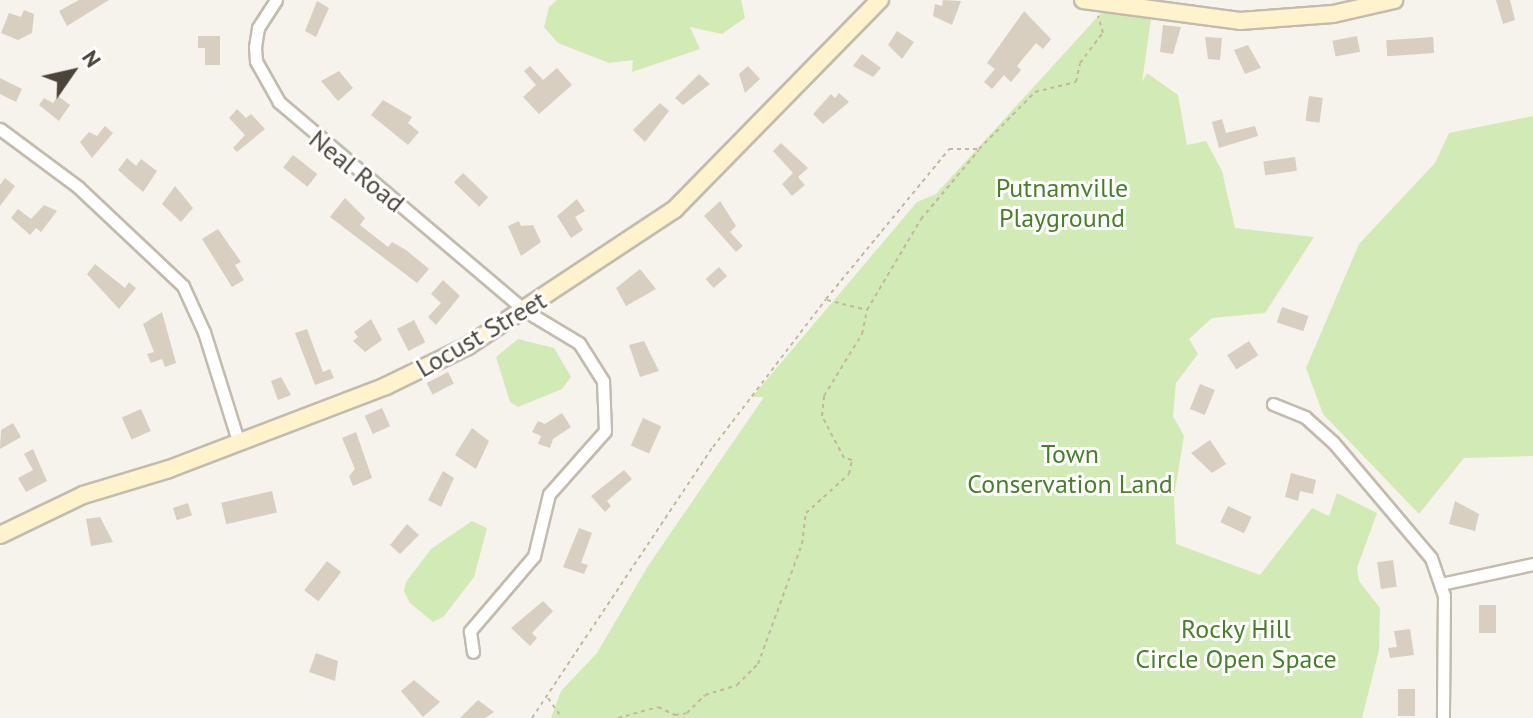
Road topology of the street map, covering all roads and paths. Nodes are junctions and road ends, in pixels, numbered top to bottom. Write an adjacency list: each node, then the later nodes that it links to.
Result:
1 (276, 0): 9 (street, Neal Road)
2 (880, 0): 9 (main road, Locust Street)
3 (1083, 0): 5 (main road)
4 (1394, 0): 5 (main road)
5 (1091, 1): 7 (path)
6 (0, 129): 12 (street)
7 (979, 149): 8 (path); 10 (path)
8 (826, 299): 10 (path); 17 (path)
9 (524, 310): 12 (main road, Locust Street); 16 (street, Neal Road)
10 (867, 310): 20 (path)
11 (1273, 404): 15 (street)
12 (239, 444): 13 (main road, Locust Street)
13 (0, 535)
14 (1533, 564): 15 (street)
15 (1441, 584): 21 (street)
16 (473, 652)
17 (547, 697): 18 (path); 19 (path)
18 (532, 718)
19 (562, 718)
20 (618, 718)
21 (1443, 718)

